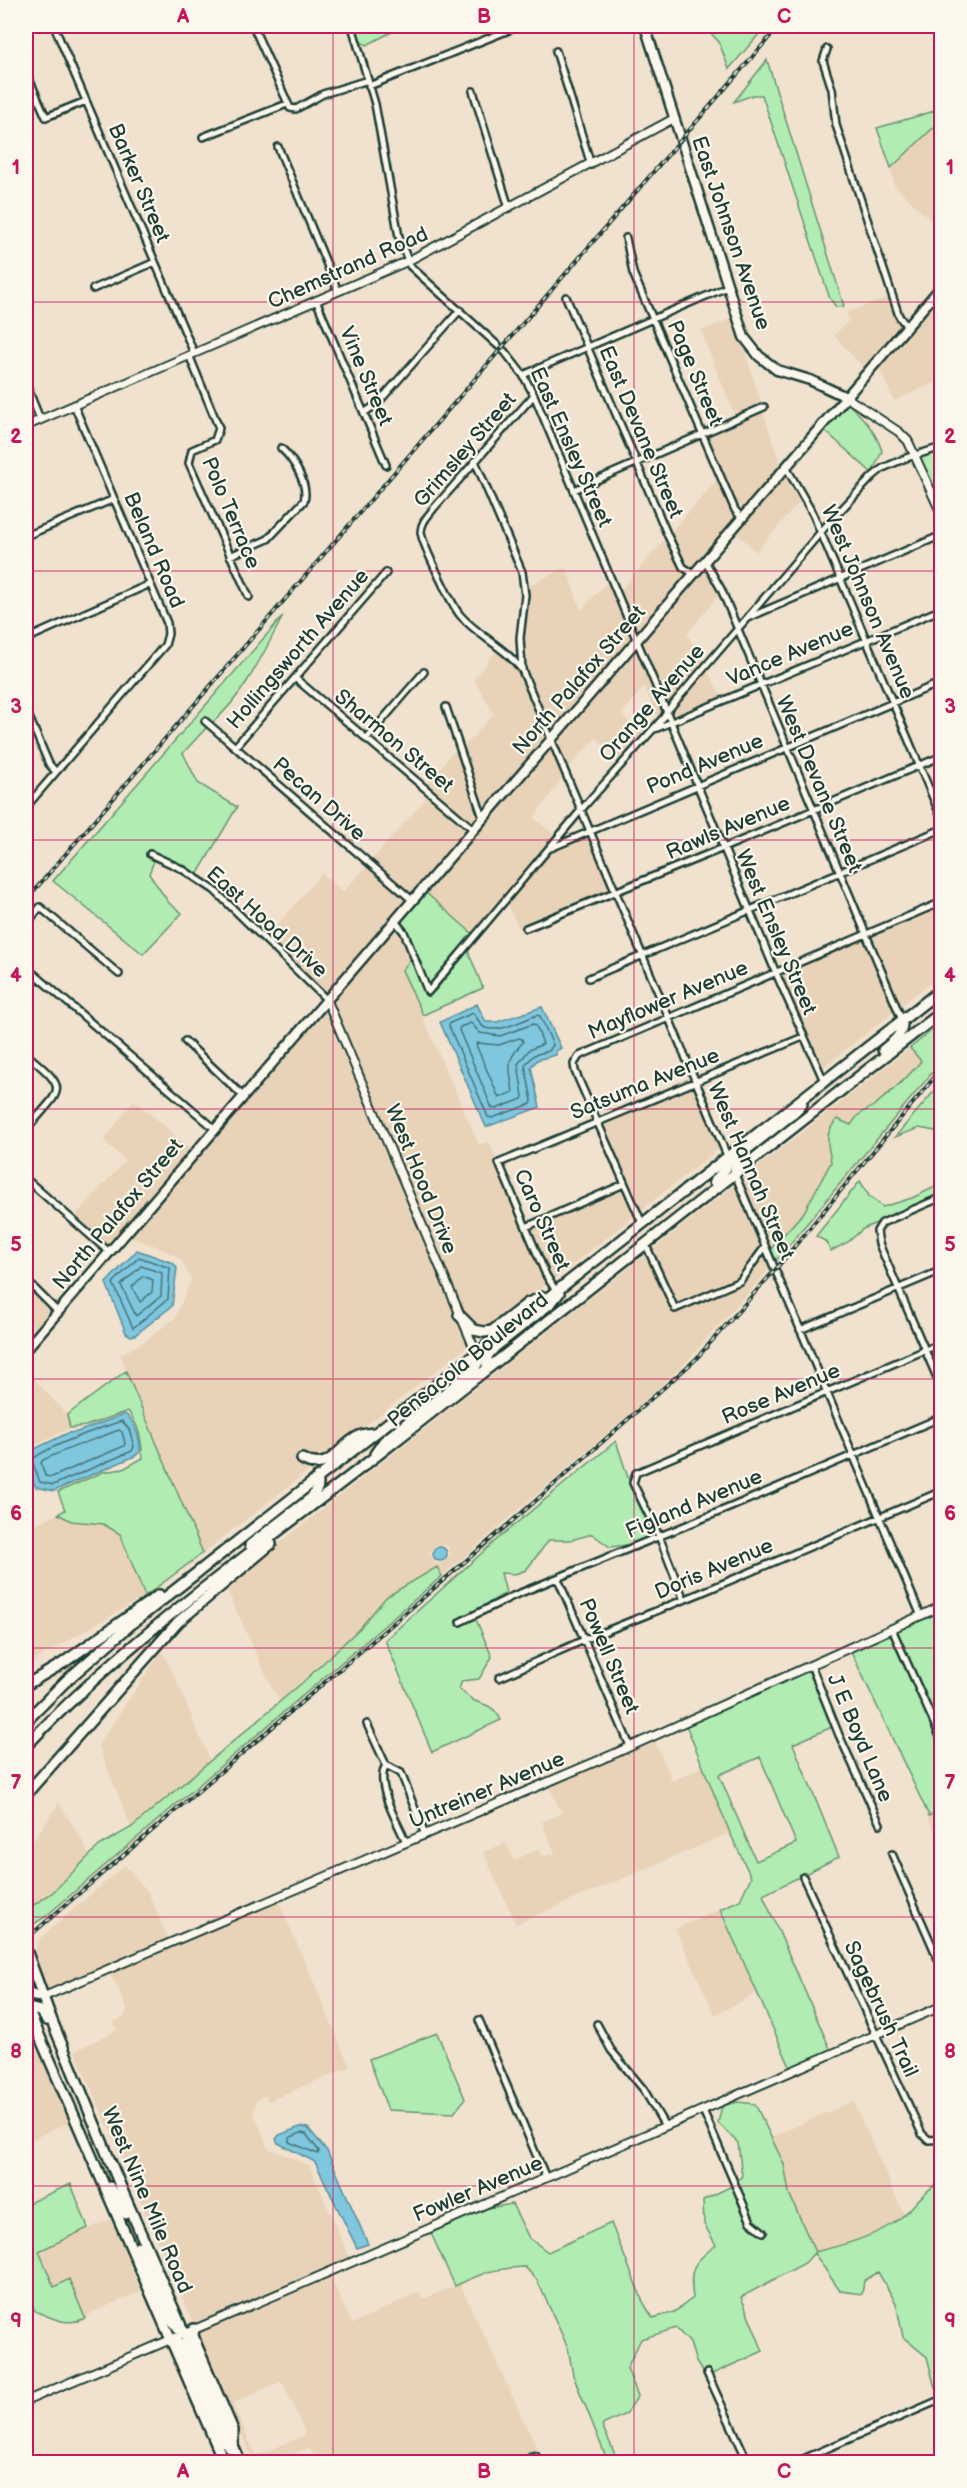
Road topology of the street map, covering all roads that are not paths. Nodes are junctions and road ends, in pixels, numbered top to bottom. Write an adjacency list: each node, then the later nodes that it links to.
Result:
1 (54, 26): 11 (street, Barker Street)
2 (254, 26): 12 (street)
3 (352, 26): 9 (street, East Ensley Street)
4 (519, 26): 9 (street)
5 (645, 26): 13 (main road, East Johnson Avenue)
6 (828, 49): 29 (street)
7 (556, 51): 16 (street)
8 (26, 72): 11 (street)
9 (368, 83): 12 (street); 19 (street, East Ensley Street)
10 (473, 91): 17 (street)
11 (86, 101): 20 (street, Barker Street)
12 (287, 104): 14 (street)
13 (673, 119): 16 (street, Chemstrand Road); 22 (main road, East Johnson Avenue)
14 (203, 136)
15 (278, 147): 24 (street)
16 (591, 165): 17 (street, Chemstrand Road)
17 (509, 208): 19 (street, Chemstrand Road)
18 (626, 238): 28 (street, Page Street)
19 (408, 261): 24 (street, Chemstrand Road); 27 (street, East Ensley Street)
20 (155, 262): 23 (street); 31 (street, Barker Street)
21 (942, 286): 29 (main road, North Palafox Street)
22 (727, 287): 28 (street); 35 (main road, East Johnson Avenue)
23 (93, 289)
24 (338, 291): 26 (street, Chemstrand Road)
25 (566, 297): 30 (street, East Devane Street)
26 (316, 300): 31 (street, Chemstrand Road); 38 (street, Vine Street)
27 (460, 310): 32 (street, East Ensley Street); 38 (street)
28 (654, 319): 30 (street); 41 (street, Page Street)
29 (907, 327): 35 (main road, North Palafox Street)
30 (588, 348): 32 (street); 46 (street, East Devane Street)
31 (191, 354): 36 (street, Chemstrand Road); 56 (street, Polo Terrace)
32 (523, 375): 34 (street, East Ensley Street)
33 (26, 384): 39 (street)
34 (534, 395): 45 (street, Grimsley Street); 49 (street, East Ensley Street)
35 (846, 398): 44 (street); 48 (main road, North Palafox Street)
36 (74, 405): 39 (street, Chemstrand Road); 50 (street, Beland Road)
37 (764, 407): 41 (street)
38 (364, 413): 47 (street, Vine Street)
39 (40, 419): 40 (street, Chemstrand Road)
40 (26, 426)
41 (703, 434): 46 (street); 52 (street, Page Street)
42 (942, 447): 44 (street, Orange Avenue)
43 (280, 448): 56 (street)
44 (916, 455): 51 (street); 53 (street, Orange Avenue)
45 (475, 461): 69 (street); 69 (street, Grimsley Street)
46 (637, 462): 49 (street); 59 (street, East Devane Street)
47 (386, 465)
48 (786, 466): 52 (main road, North Palafox Street); 53 (street, West Johnson Avenue)
49 (573, 490): 67 (street, East Ensley Street)
50 (114, 499): 55 (street); 61 (street, Beland Road)
51 (942, 515)
52 (742, 518): 57 (main road, North Palafox Street)
53 (821, 533): 60 (street, West Johnson Avenue); 64 (street, Orange Avenue)
54 (942, 535): 60 (street)
55 (26, 536)
56 (230, 556): 62 (street, Polo Terrace)
57 (705, 561): 59 (main road, North Palafox Street); 65 (street, West Devane Street)
58 (386, 573): 71 (street, Hollingsworth Avenue)
59 (694, 574): 67 (main road, North Palafox Street)
60 (840, 578): 64 (street); 68 (street, West Johnson Avenue)
61 (150, 584): 66 (street); 87 (street, Beland Road)
62 (249, 597)
63 (942, 609): 68 (street, Vance Avenue)
64 (748, 618): 65 (street, Orange Avenue)
65 (738, 629): 73 (street, West Devane Street); 77 (street, Orange Avenue)
66 (26, 639)
67 (636, 640): 77 (street, West Ensley Street); 82 (main road, North Palafox Street)
68 (866, 640): 73 (street, Vance Avenue); 74 (street, West Johnson Avenue)
69 (522, 670): 82 (street, West Hannah Street)
70 (424, 672): 81 (street)
71 (295, 678): 81 (street, Sharmon Street); 83 (street, Hollingsworth Avenue)
72 (942, 682): 74 (street, Pond Avenue)
73 (760, 685): 79 (street, Vance Avenue); 84 (street, West Devane Street)
74 (892, 703): 84 (street, Pond Avenue); 86 (street, West Johnson Avenue)
75 (446, 707): 92 (street)
76 (26, 710): 87 (street)
77 (666, 712): 79 (street, West Ensley Street); 80 (street, Orange Avenue)
78 (205, 721): 83 (street, Pecan Drive)
79 (671, 723): 80 (street, Vance Avenue); 88 (street, West Ensley Street)
80 (652, 730): 90 (street, Orange Avenue)
81 (366, 739): 95 (street, Sharmon Street)
82 (551, 739): 90 (street, West Hannah Street); 92 (main road, North Palafox Street)
83 (235, 747): 102 (street, Pecan Drive)
84 (786, 747): 88 (street, Pond Avenue); 91 (street, West Devane Street)
85 (942, 756): 86 (street, Rawls Avenue)
86 (919, 766): 91 (street, Rawls Avenue); 93 (street, West Johnson Avenue)
87 (56, 772): 89 (street, Beland Road)
88 (697, 785): 96 (street, Pond Avenue); 97 (street, West Ensley Street)
89 (26, 807)
90 (582, 809): 96 (street, West Hannah Street); 98 (street, Orange Avenue)
91 (813, 811): 97 (street, Rawls Avenue); 100 (street, West Devane Street)
92 (483, 818): 95 (main road, North Palafox Street)
93 (942, 819)
94 (942, 829): 100 (street)
95 (473, 830): 102 (main road, North Palafox Street)
96 (590, 830): 98 (street, Pond Avenue); 101 (street, West Hannah Street)
97 (723, 848): 101 (street, Rawls Avenue); 104 (street, West Ensley Street)
98 (549, 849): 105 (street, Orange Avenue)
99 (150, 854): 115 (street, East Hood Drive)
100 (839, 873): 104 (street); 108 (street, West Devane Street)
101 (616, 892): 107 (street, Rawls Avenue); 109 (street, West Hannah Street)
102 (412, 900): 105 (main road, North Palafox Street)
103 (942, 902): 108 (street, Mayflower Avenue)
104 (749, 910): 109 (street); 111 (street, West Ensley Street)
105 (395, 921): 115 (main road, North Palafox Street)
106 (26, 925): 112 (street)
107 (526, 928)
108 (865, 934): 111 (street, Mayflower Avenue); 118 (street, West Devane Street)
109 (642, 956): 113 (street); 117 (street, West Hannah Street)
110 (26, 966): 128 (street)
111 (776, 973): 117 (street, Mayflower Avenue); 119 (street, West Ensley Street)
112 (119, 974)
113 (589, 978)
114 (942, 989): 118 (main road, Pensacola Boulevard)
115 (327, 1000): 126 (main road, North Palafox Street); 147 (street, West Hood Drive)
116 (942, 1012): 124 (main road, Pensacola Boulevard)
117 (669, 1018): 122 (street, West Hannah Street); 127 (street, Mayflower Avenue)
118 (902, 1020): 123 (main road, Pensacola Boulevard); 124 (main road)
119 (803, 1037): 122 (street, Satsuma Avenue); 123 (street, West Ensley Street)
120 (185, 1041): 126 (street)
121 (26, 1054): 129 (street)
122 (696, 1082): 127 (street, Satsuma Avenue); 130 (street, West Hannah Street)
123 (824, 1082): 125 (main road, Pensacola Boulevard)
124 (848, 1085): 132 (main road, Pensacola Boulevard)
125 (814, 1089): 130 (main road, Pensacola Boulevard); 132 (main road)
126 (243, 1096): 128 (main road, North Palafox Street)
127 (598, 1122): 131 (street, Satsuma Avenue); 134 (street)
128 (214, 1128): 140 (main road, North Palafox Street)
129 (26, 1130)
130 (728, 1156): 132 (street, West Hannah Street); 136 (main road, Pensacola Boulevard); 138 (main road)
131 (499, 1163): 137 (street, Caro Street)
132 (735, 1173): 138 (main road, Pensacola Boulevard); 139 (street, West Hannah Street)
133 (26, 1179): 140 (street)
134 (624, 1184): 136 (street); 137 (street)
135 (942, 1197): 144 (street)
136 (642, 1223): 143 (main road, Pensacola Boulevard)
137 (526, 1227): 145 (street, Caro Street)
138 (645, 1243): 139 (street); 153 (main road, Pensacola Boulevard)
139 (765, 1247): 148 (street, West Hannah Street)
140 (108, 1251): 146 (main road, North Palafox Street)
141 (942, 1270): 144 (street)
142 (26, 1280): 146 (street)
143 (566, 1283): 145 (main road, Pensacola Boulevard); 153 (main road)
144 (898, 1289): 148 (street); 151 (street)
145 (556, 1291): 147 (main road); 152 (main road, Pensacola Boulevard)
146 (58, 1312): 150 (main road, North Palafox Street)
147 (459, 1314): 152 (street, West Hood Drive)
148 (800, 1330): 155 (street, West Hannah Street)
149 (942, 1343): 151 (street, Rose Avenue)
150 (26, 1349)
151 (924, 1350): 154 (street); 155 (street, Rose Avenue)
152 (475, 1354): 153 (street, West Hood Drive); 157 (main road, Pensacola Boulevard); 160 (main road)
153 (487, 1368): 160 (main road, Pensacola Boulevard)
154 (942, 1389)
155 (825, 1392): 158 (street, West Hannah Street); 165 (street, Rose Avenue)
156 (942, 1417): 158 (street, Figland Avenue)
157 (375, 1432): 159 (main road); 161 (main road, Pensacola Boulevard)
158 (852, 1455): 164 (street, West Hannah Street); 165 (street, Figland Avenue)
159 (302, 1459)
160 (369, 1462): 163 (main road, Pensacola Boulevard)
161 (317, 1478): 166 (main road, Pensacola Boulevard); 167 (main road)
162 (942, 1491): 164 (street, Doris Avenue)
163 (302, 1513): 167 (main road, Pensacola Boulevard); 186 (main road)
164 (879, 1517): 169 (street, Doris Avenue); 171 (street, West Hannah Street)
165 (659, 1536): 168 (street, Figland Avenue); 169 (street)
166 (211, 1560): 176 (main road); 180 (main road, Pensacola Boulevard)
167 (235, 1564): 183 (main road, Pensacola Boulevard)
168 (558, 1579): 172 (street, Figland Avenue); 174 (street, Powell Street)
169 (684, 1600): 174 (street, Doris Avenue)
170 (942, 1606): 171 (street, Untreiner Avenue)
171 (921, 1616): 173 (street, Untreiner Avenue)
172 (460, 1622)
173 (892, 1629): 175 (street, Untreiner Avenue); 182 (street)
174 (584, 1640): 177 (street, Doris Avenue); 184 (street, Powell Street)
175 (811, 1665): 184 (street, Untreiner Avenue); 187 (street, J E Boyd Lane)
176 (47, 1673): 178 (main road); 179 (main road)
177 (500, 1678)
178 (26, 1685)
179 (26, 1692)
180 (26, 1721)
181 (367, 1724): 185 (street)
182 (942, 1741)
183 (26, 1746)
184 (630, 1746): 188 (street, Untreiner Avenue)
185 (386, 1765): 188 (street); 189 (street)
186 (26, 1794)
187 (880, 1824)
188 (425, 1835): 189 (street, Untreiner Avenue)
189 (406, 1842): 195 (street, Untreiner Avenue)
190 (892, 1854): 193 (street)
191 (803, 1877): 200 (street, Sagebrush Trail)
192 (26, 1950): 195 (main road, West Nine Mile Road)
193 (942, 1968)
194 (26, 1990): 195 (main road)
195 (42, 1997): 201 (main road, West Nine Mile Road)
196 (26, 2006): 201 (main road); 205 (main road, West Nine Mile Road)
197 (942, 2006): 200 (street, Fowler Avenue)
198 (479, 2020): 206 (street)
199 (597, 2024): 203 (street)
200 (875, 2036): 202 (street, Fowler Avenue); 204 (street, Sagebrush Trail)
201 (72, 2069): 209 (main road, West Nine Mile Road)
202 (703, 2110): 203 (street, Fowler Avenue); 207 (street)
203 (665, 2126): 206 (street, Fowler Avenue)
204 (942, 2139)
205 (98, 2169): 209 (main road); 210 (main road, West Nine Mile Road)
206 (546, 2178): 208 (street, Fowler Avenue)
207 (763, 2232)
208 (194, 2329): 209 (street, Fowler Avenue); 214 (main road)
209 (184, 2334): 210 (street, Fowler Avenue); 214 (main road, West Nine Mile Road)
210 (171, 2340): 213 (street, Fowler Avenue); 216 (main road); 217 (main road, West Nine Mile Road)
211 (707, 2373): 219 (street)
212 (942, 2399): 220 (street)
213 (26, 2401)
214 (232, 2445): 216 (main road, West Nine Mile Road)
215 (536, 2456): 218 (street)
216 (239, 2460)
217 (224, 2463)
218 (521, 2463)
219 (748, 2463)
220 (796, 2463)

